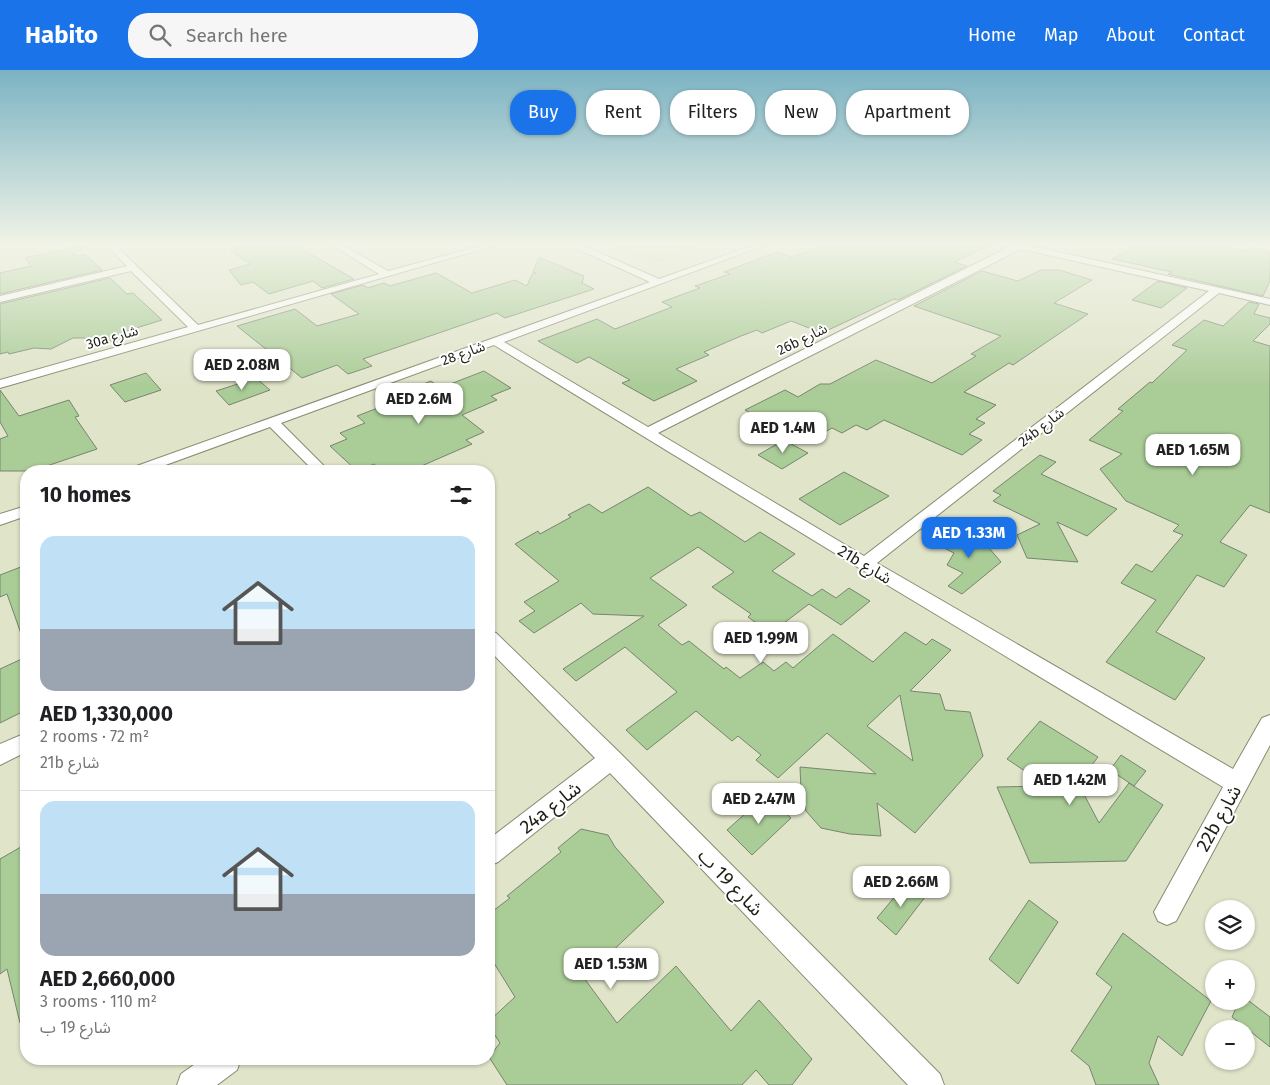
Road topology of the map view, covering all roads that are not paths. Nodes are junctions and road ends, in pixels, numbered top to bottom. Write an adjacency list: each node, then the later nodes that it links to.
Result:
1 (28, 292): 8 (street)
2 (158, 292): 10 (street)
3 (321, 292): 10 (street, 30a شارع)
4 (628, 292): 11 (street, شارع 28)
5 (925, 292): 14 (street, 26b شارع)
6 (1215, 292): 19 (street, 24b شارع)
7 (1228, 292): 9 (street)
8 (0, 299)
9 (1270, 302)
10 (196, 328): 12 (street, 30a شارع)
11 (495, 341): 13 (street, شارع 28); 14 (street, 21b شارع)
12 (0, 384)
13 (272, 422): 15 (street, شارع 28); 16 (street)
14 (649, 432): 19 (street, 21b شارع)
15 (153, 465)
16 (316, 465)
17 (20, 513): 18 (street)
18 (0, 520)
19 (865, 564): 25 (street, 21b شارع)
20 (495, 644): 24 (street, شارع 19 ب)
21 (1270, 724): 25 (street, 22b شارع)
22 (20, 745): 23 (street)
23 (0, 755)
24 (611, 759): 26 (street, 24a شارع); 30 (street, شارع 19 ب)
25 (1238, 783): 27 (street, 22b شارع)
26 (495, 849)
27 (1167, 912)
28 (218, 1065): 29 (street)
29 (192, 1085)
30 (930, 1085)

